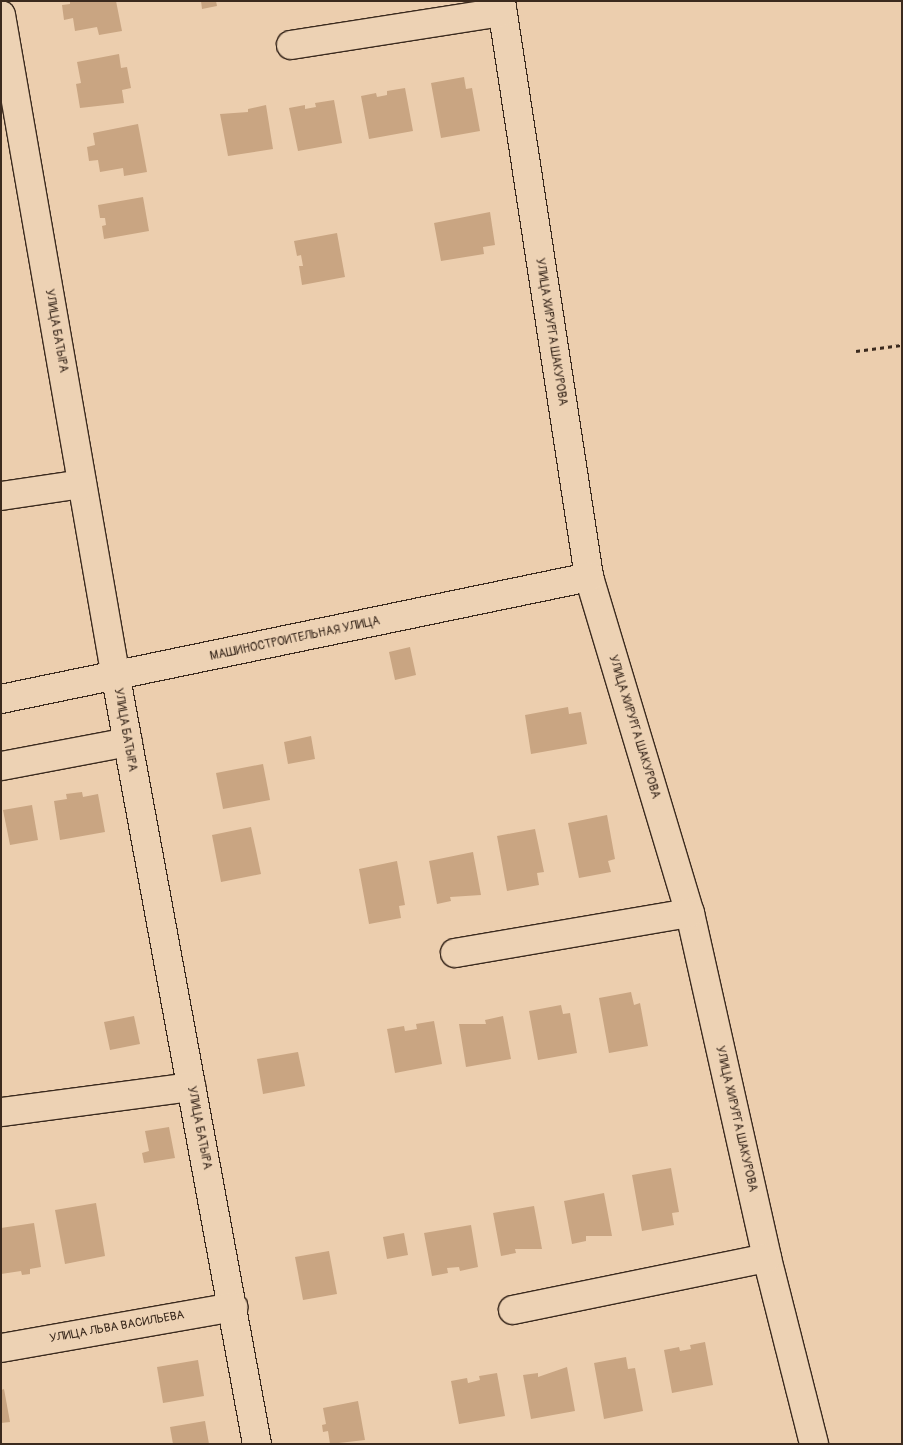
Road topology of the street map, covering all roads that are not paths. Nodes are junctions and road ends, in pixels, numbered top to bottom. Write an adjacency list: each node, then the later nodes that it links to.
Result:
1 (502, 7): 3 (street); 6 (street, УЛИЦА ХИРУРГА ШАКУРОВА)
2 (2, 20): 4 (street, УЛИЦА БАТЫРА)
3 (292, 45)
4 (82, 484): 5 (street); 7 (street, УЛИЦА БАТЫРА)
5 (1, 496)
6 (589, 577): 7 (street, МАШИНОСТРОИТЕЛЬНАЯ УЛИЦА); 11 (street, УЛИЦА ХИРУРГА ШАКУРОВА)
7 (116, 678): 8 (street, МАШИНОСТРОИТЕЛЬНАЯ УЛИЦА); 9 (street, УЛИЦА БАТЫРА)
8 (1, 699)
9 (128, 742): 10 (street); 13 (street, УЛИЦА БАТЫРА)
10 (1, 766)
11 (690, 913): 12 (street); 15 (street, УЛИЦА ХИРУРГА ШАКУРОВА)
12 (455, 953)
13 (191, 1087): 14 (street); 16 (street, УЛИЦА БАТЫРА)
14 (1, 1112)
15 (768, 1258): 17 (street); 20 (street, УЛИЦА ХИРУРГА ШАКУРОВА)
16 (233, 1307): 18 (street, УЛИЦА ЛЬВА ВАСИЛЬЕВА); 19 (street, УЛИЦА БАТЫРА)
17 (513, 1310)
18 (1, 1348)
19 (257, 1444)
20 (814, 1444)

